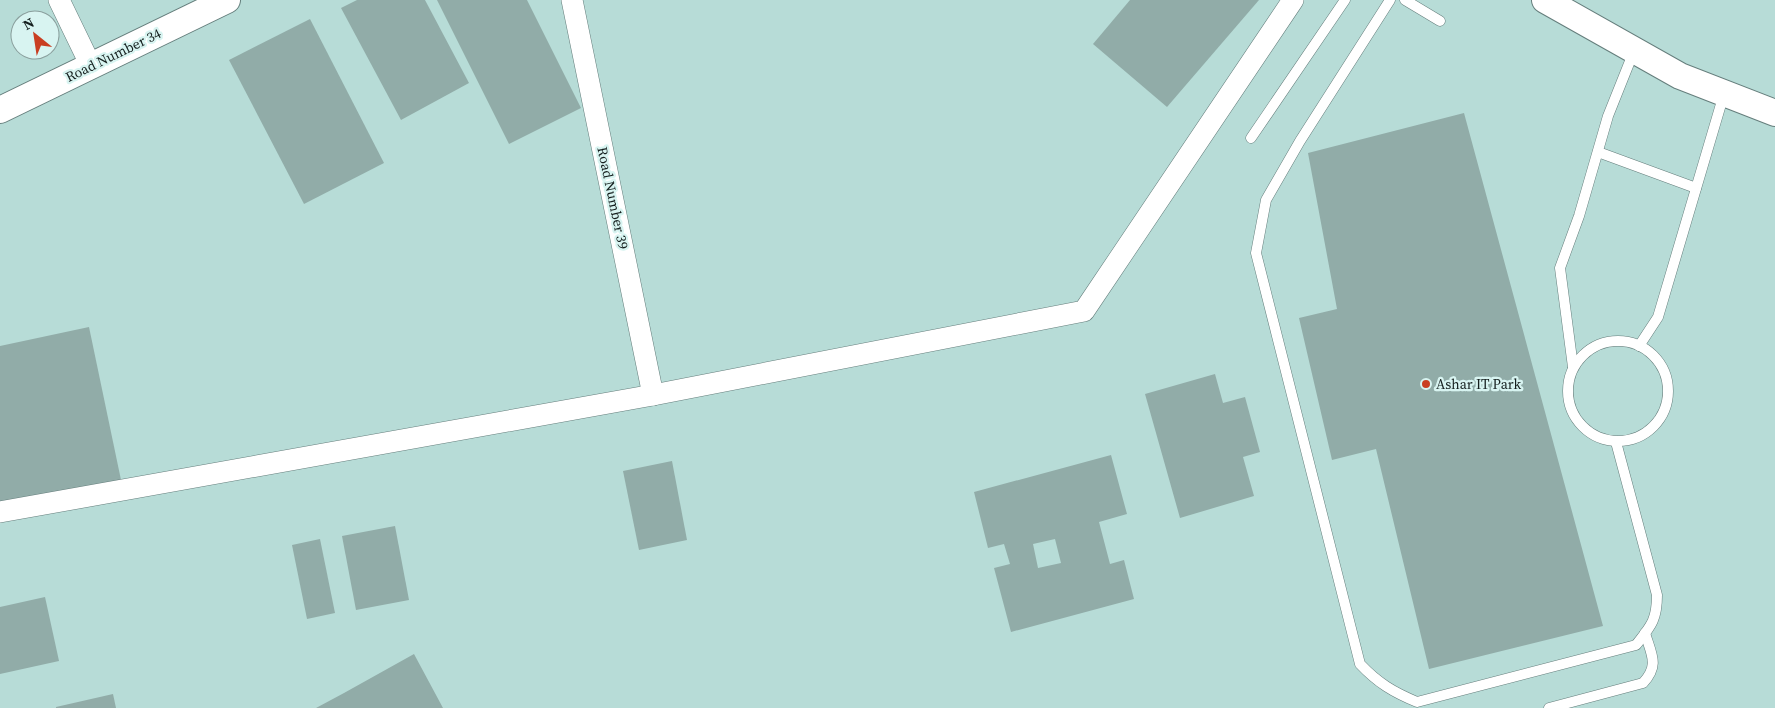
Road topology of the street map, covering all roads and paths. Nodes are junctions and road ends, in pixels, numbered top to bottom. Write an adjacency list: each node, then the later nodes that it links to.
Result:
1 (59, 0): 11 (street)
2 (227, 0): 11 (street, Road Number 34)
3 (572, 0): 20 (street, Road Number 39)
4 (1293, 0): 20 (street)
5 (1345, 0): 15 (lane)
6 (1390, 0): 23 (lane)
7 (1405, 0): 9 (lane)
8 (1545, 0): 10 (street)
9 (1440, 21)
10 (1634, 50): 12 (street); 16 (lane)
11 (91, 66): 13 (street, Road Number 34)
12 (1725, 93): 14 (street); 17 (lane)
13 (0, 110)
14 (1775, 113)
15 (1251, 138)
16 (1598, 152): 17 (lane); 19 (lane)
17 (1696, 188): 18 (lane)
18 (1639, 346): 19 (lane); 21 (lane)
19 (1573, 367): 21 (lane)
20 (653, 395): 22 (street)
21 (1616, 442): 23 (lane)
22 (0, 512)
23 (1645, 633): 24 (lane)
24 (1549, 708)

